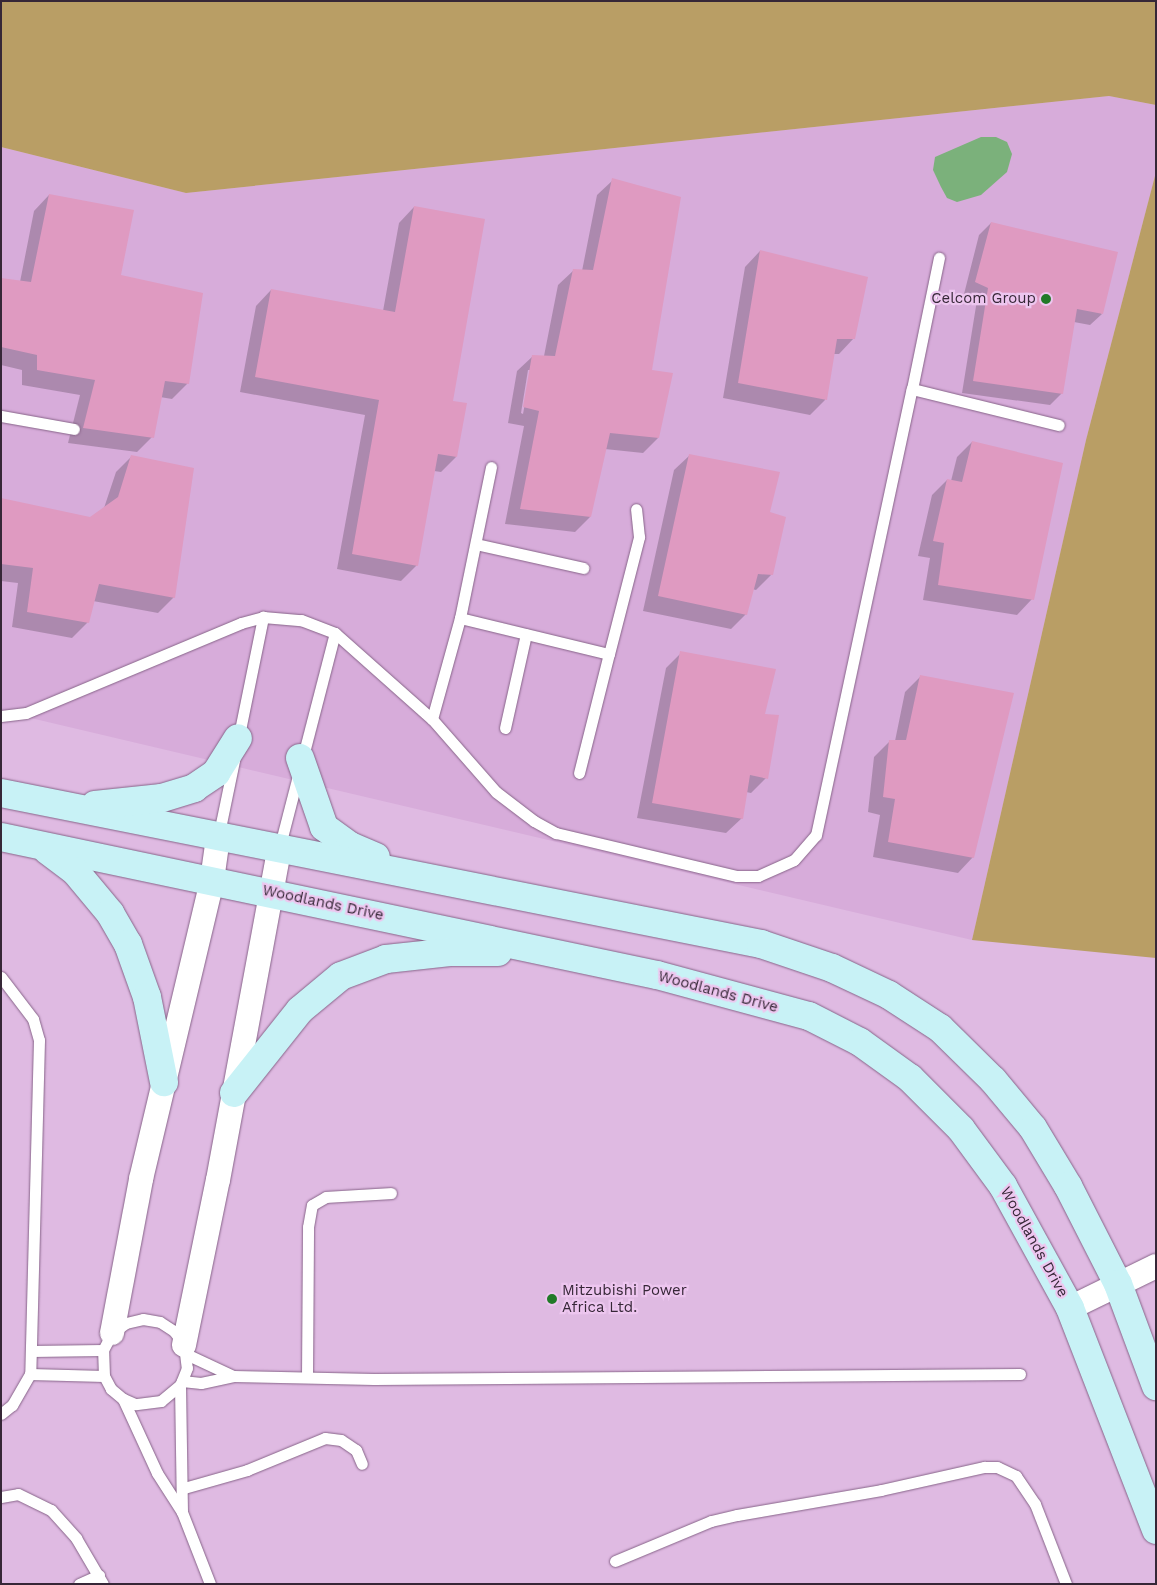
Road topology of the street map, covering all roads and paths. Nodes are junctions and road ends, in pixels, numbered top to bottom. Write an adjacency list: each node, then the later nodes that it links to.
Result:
1 (939, 258): 2 (lane)
2 (912, 389): 4 (lane); 16 (lane)
3 (1, 416): 5 (lane)
4 (1060, 425)
5 (74, 428)
6 (491, 467): 8 (lane)
7 (636, 509): 14 (lane)
8 (476, 544): 9 (lane); 11 (lane)
9 (583, 568)
10 (263, 617): 12 (lane); 15 (lane); 18 (lane)
11 (460, 618): 13 (lane); 16 (lane)
12 (335, 633): 16 (lane); 19 (lane)
13 (526, 634): 14 (lane); 17 (lane)
14 (609, 654): 20 (lane)
15 (1, 716)
16 (432, 719)
17 (505, 728)
18 (238, 738): 22 (main road); 24 (lane)
19 (300, 758): 26 (lane); 27 (main road)
20 (579, 773)
21 (1, 793): 22 (main road)
22 (69, 808): 24 (main road)
23 (1, 837): 25 (main road, Woodlands Drive)
24 (218, 838): 26 (main road); 28 (street)
25 (39, 844): 28 (main road, Woodlands Drive); 32 (main road)
26 (279, 850): 27 (main road); 29 (street)
27 (402, 871): 36 (main road)
28 (212, 880): 29 (main road, Woodlands Drive); 32 (street)
29 (271, 893): 30 (main road, Woodlands Drive); 33 (street)
30 (560, 953): 33 (main road); 37 (main road, Woodlands Drive)
31 (1, 977): 40 (lane)
32 (164, 1082): 38 (street)
33 (234, 1093): 39 (street)
34 (391, 1194): 45 (lane)
35 (1156, 1266): 36 (street)
36 (1118, 1284): 37 (street); 47 (main road)
37 (1070, 1308): 54 (main road, Woodlands Drive)
38 (108, 1341): 39 (lane); 40 (lane); 43 (lane)
39 (185, 1350): 44 (lane); 46 (lane)
40 (31, 1351): 41 (lane)
41 (30, 1374): 43 (lane); 49 (lane)
42 (1020, 1374): 45 (lane)
43 (104, 1376): 48 (lane)
44 (232, 1376): 45 (lane); 46 (lane)
45 (307, 1377)
46 (182, 1383): 48 (lane); 51 (lane)
47 (1156, 1386)
48 (123, 1399): 53 (lane)
49 (1, 1414)
50 (362, 1464): 51 (lane)
51 (184, 1488): 53 (lane)
52 (1, 1497): 56 (lane)
53 (182, 1512): 58 (lane)
54 (1156, 1530)
55 (615, 1561): 59 (lane)
56 (101, 1580): 57 (lane)
57 (79, 1584)
58 (210, 1584)
59 (1066, 1584)

